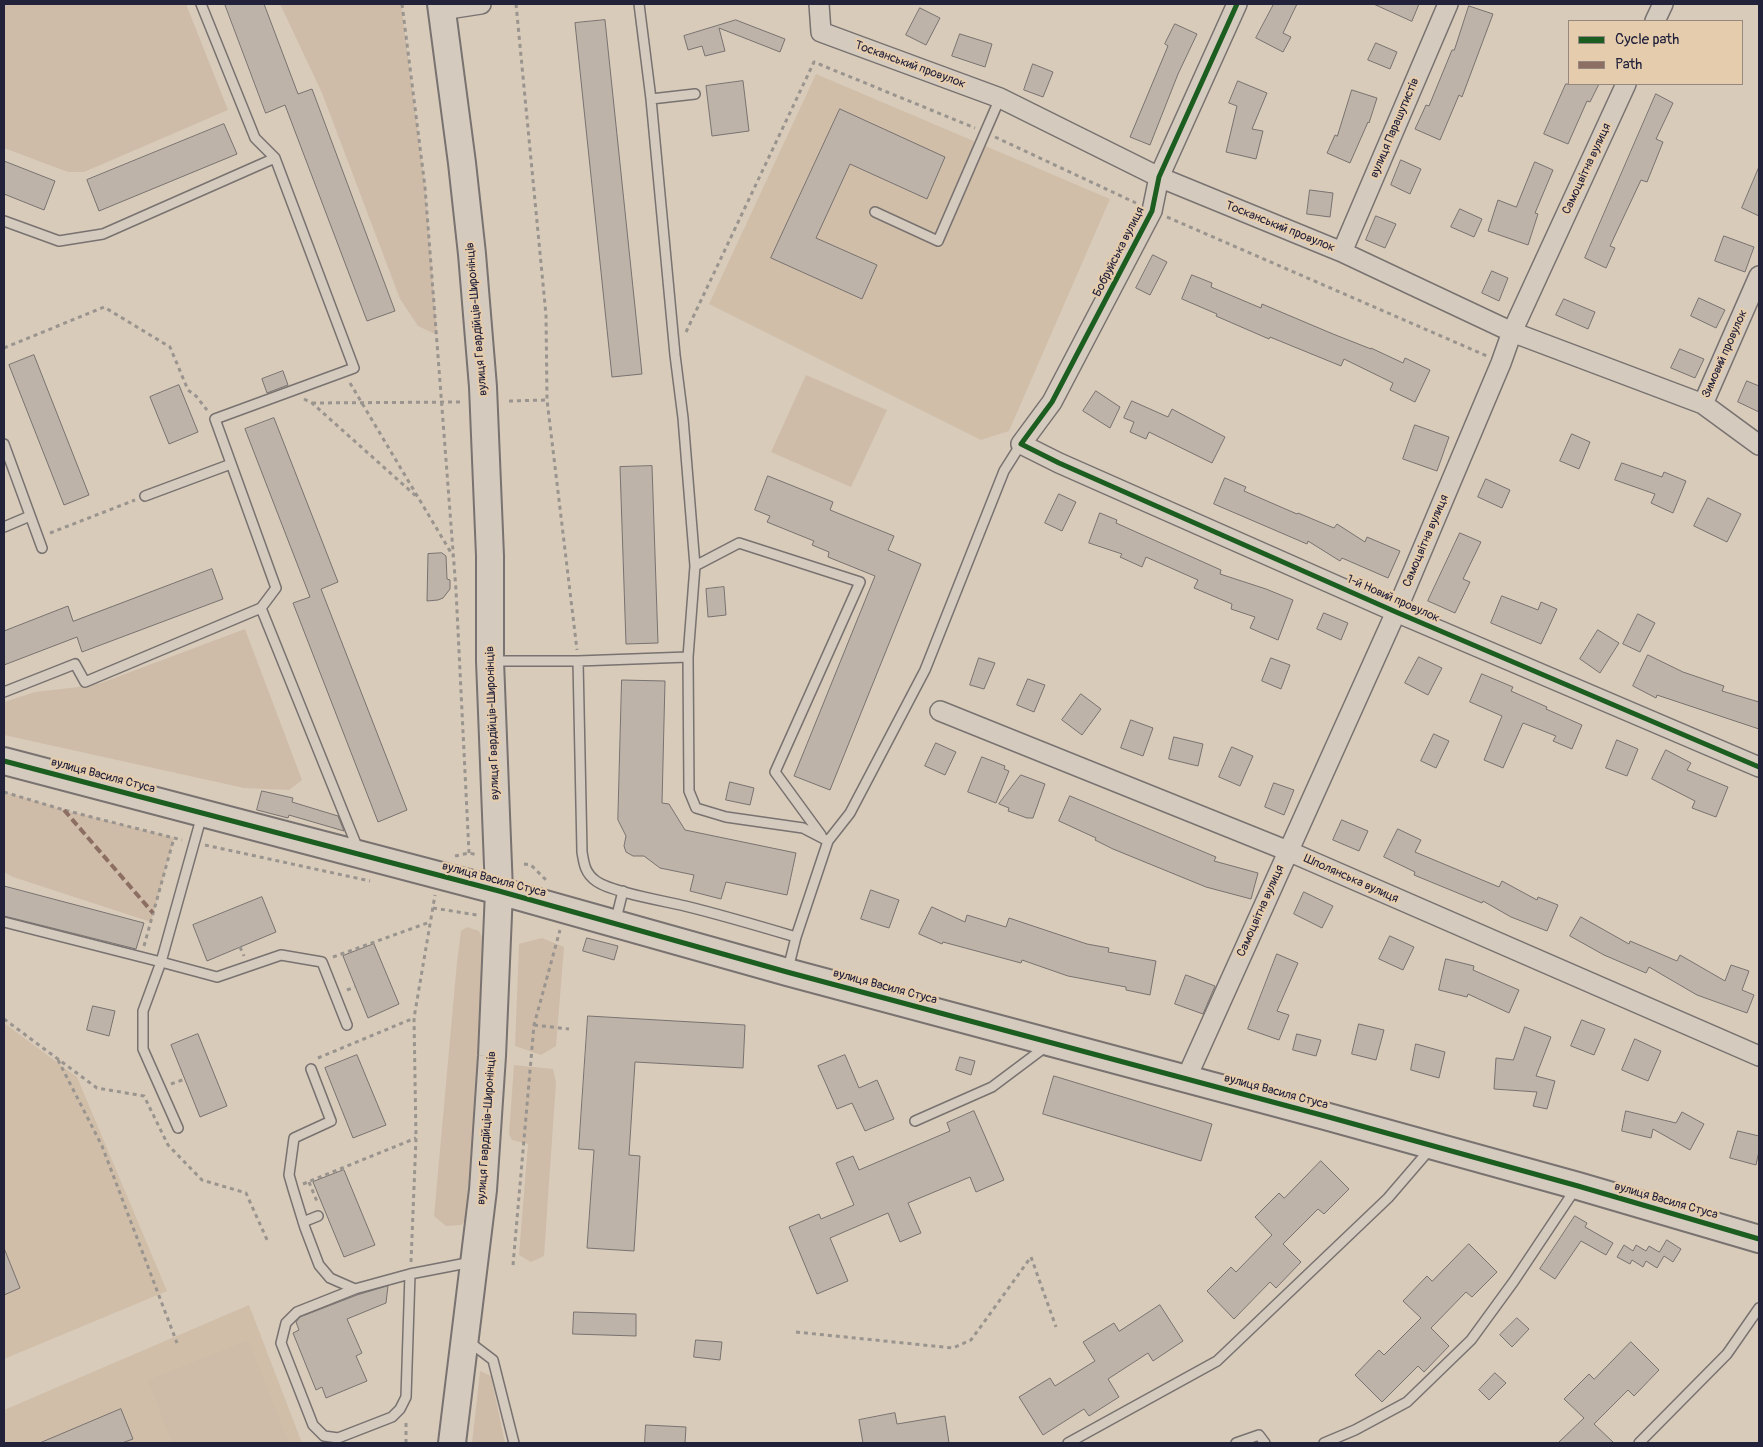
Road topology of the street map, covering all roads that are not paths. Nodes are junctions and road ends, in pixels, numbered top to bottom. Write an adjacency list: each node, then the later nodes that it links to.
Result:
1 (202, 4): 14 (lane)
2 (480, 4): 8 (street)
3 (639, 4): 13 (lane)
4 (819, 4): 12 (street, Тосканський провулок)
5 (1237, 4): 15 (street, Бобруйська вулиця)
6 (1448, 4): 18 (street, вулиця Парашутистів)
7 (1663, 4): 9 (street)
8 (441, 7): 34 (street, вулиця Гвардійців-Широнінців)
9 (1655, 20)
10 (1626, 85): 20 (street, Самоцвітна вулиця)
11 (695, 94): 13 (lane)
12 (1000, 98): 15 (street, Тосканський провулок); 16 (lane)
13 (651, 99): 30 (lane)
14 (275, 158): 17 (lane); 25 (lane)
15 (1159, 178): 18 (street, Тосканський провулок); 23 (street, Бобруйська вулиця)
16 (875, 212)
17 (4, 221)
18 (1342, 252): 20 (street, Тосканський провулок)
19 (1759, 276): 21 (street, Зимовий провулок)
20 (1512, 332): 21 (street, Тосканський провулок); 32 (street, Самоцвітна вулиця)
21 (1703, 404): 24 (street, Тосканський провулок)
22 (4, 444): 27 (lane)
23 (1021, 444): 32 (street, 1-й Новий провулок); 41 (lane)
24 (1759, 445)
25 (231, 464): 26 (lane); 31 (lane)
26 (146, 496)
27 (30, 516): 28 (lane); 29 (lane)
28 (4, 527)
29 (42, 548)
30 (694, 566): 33 (lane); 41 (lane)
31 (261, 608): 36 (lane); 43 (lane)
32 (1396, 612): 39 (street, 1-й Новий провулок); 42 (street, Самоцвітна вулиця)
33 (688, 657): 35 (lane); 41 (lane)
34 (490, 661): 35 (lane); 44 (street, вулиця Гвардійців-Широнінців)
35 (578, 661): 45 (lane)
36 (4, 692)
37 (940, 711): 42 (street, Шполянська вулиця)
38 (4, 760): 40 (street, вулиця Василя Стуса)
39 (1759, 767)
40 (203, 812): 43 (street, вулиця Василя Стуса); 49 (lane)
41 (826, 840): 48 (lane)
42 (1288, 851): 53 (street, Шполянська вулиця); 55 (street, Самоцвітна вулиця)
43 (360, 854): 44 (street, вулиця Василя Стуса)
44 (499, 891): 47 (street, вулиця Василя Стуса); 63 (street, вулиця Гвардійців-Широнінців)
45 (623, 891): 47 (lane); 48 (lane)
46 (4, 922): 49 (lane)
47 (615, 924): 50 (street, вулиця Василя Стуса)
48 (796, 937): 50 (lane)
49 (161, 962): 51 (lane); 57 (lane)
50 (788, 972): 52 (street, вулиця Василя Стуса)
51 (347, 1025)
52 (1052, 1042): 55 (street, вулиця Василя Стуса); 56 (lane)
53 (1759, 1056)
54 (311, 1069): 61 (lane)
55 (1186, 1079): 58 (street, вулиця Василя Стуса)
56 (915, 1121)
57 (178, 1128)
58 (1433, 1146): 59 (street, вулиця Василя Стуса); 70 (lane)
59 (1578, 1186): 62 (street, вулиця Василя Стуса); 73 (lane)
60 (320, 1214): 61 (lane)
61 (303, 1222): 65 (lane)
62 (1759, 1239)
63 (474, 1262): 64 (lane); 67 (street, вулиця Гвардійців-Широнінців)
64 (410, 1274): 65 (lane); 65 (lane)
65 (355, 1289)
66 (1759, 1308): 74 (lane)
67 (465, 1340): 68 (street, вулиця Гвардійців-Широнінців); 69 (lane)
68 (452, 1443)
69 (514, 1443)
70 (1068, 1443)
71 (1236, 1443): 72 (lane)
72 (1265, 1443)
73 (1324, 1443)
74 (1639, 1443)

